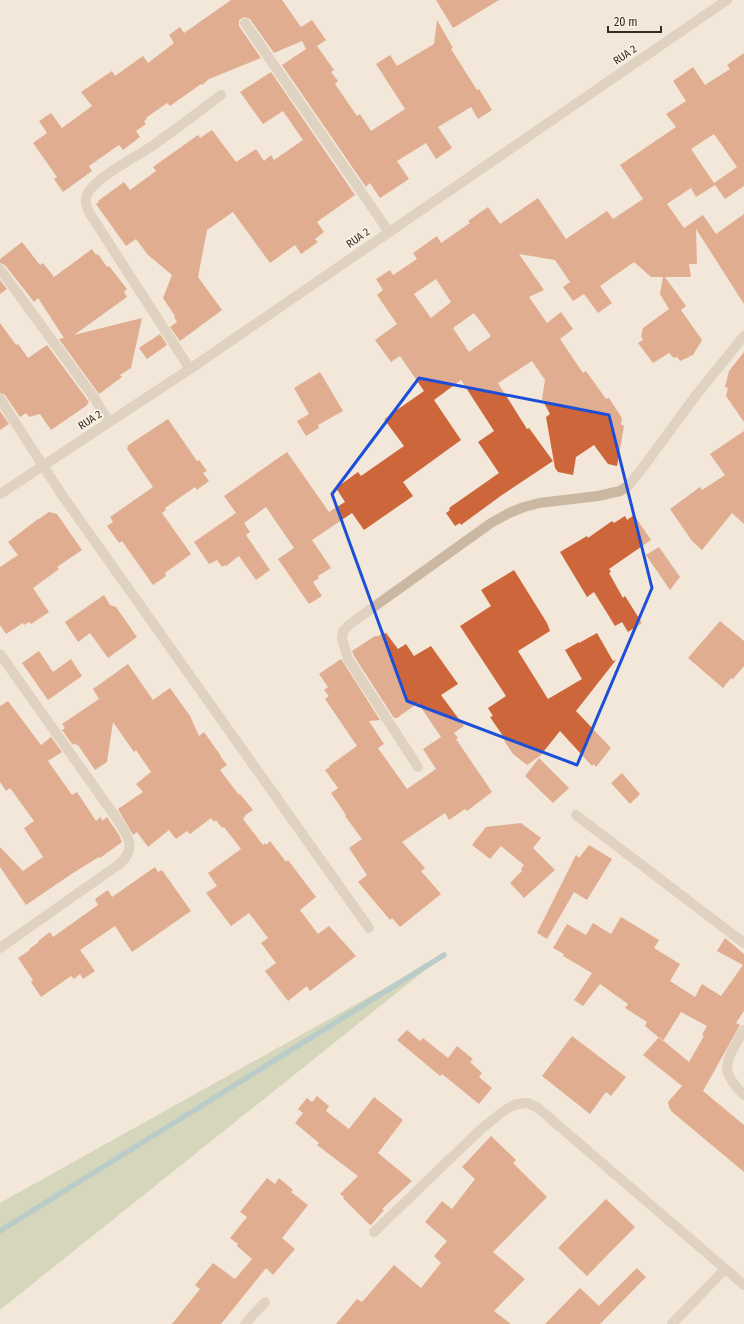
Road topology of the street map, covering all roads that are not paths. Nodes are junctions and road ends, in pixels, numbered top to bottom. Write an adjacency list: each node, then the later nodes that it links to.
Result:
1 (727, 0): 4 (street, RUA 2)
2 (245, 24): 4 (street)
3 (221, 95): 7 (street)
4 (389, 232): 7 (street, RUA 2)
5 (0, 269): 9 (street)
6 (744, 336): 13 (street)
7 (190, 368): 9 (street, RUA 2)
8 (0, 399): 10 (street)
9 (109, 422): 10 (street, RUA 2)
10 (42, 465): 11 (street, RUA 2); 15 (street)
11 (0, 494)
12 (0, 654): 17 (street)
13 (418, 767)
14 (576, 814): 16 (street)
15 (370, 928)
16 (744, 943)
17 (0, 948)
18 (744, 1030): 19 (street)
19 (744, 1095)
20 (374, 1232): 21 (street)
21 (725, 1269): 22 (street); 25 (street)
22 (744, 1285)
23 (265, 1302): 24 (street)
24 (245, 1324)
25 (672, 1324)

